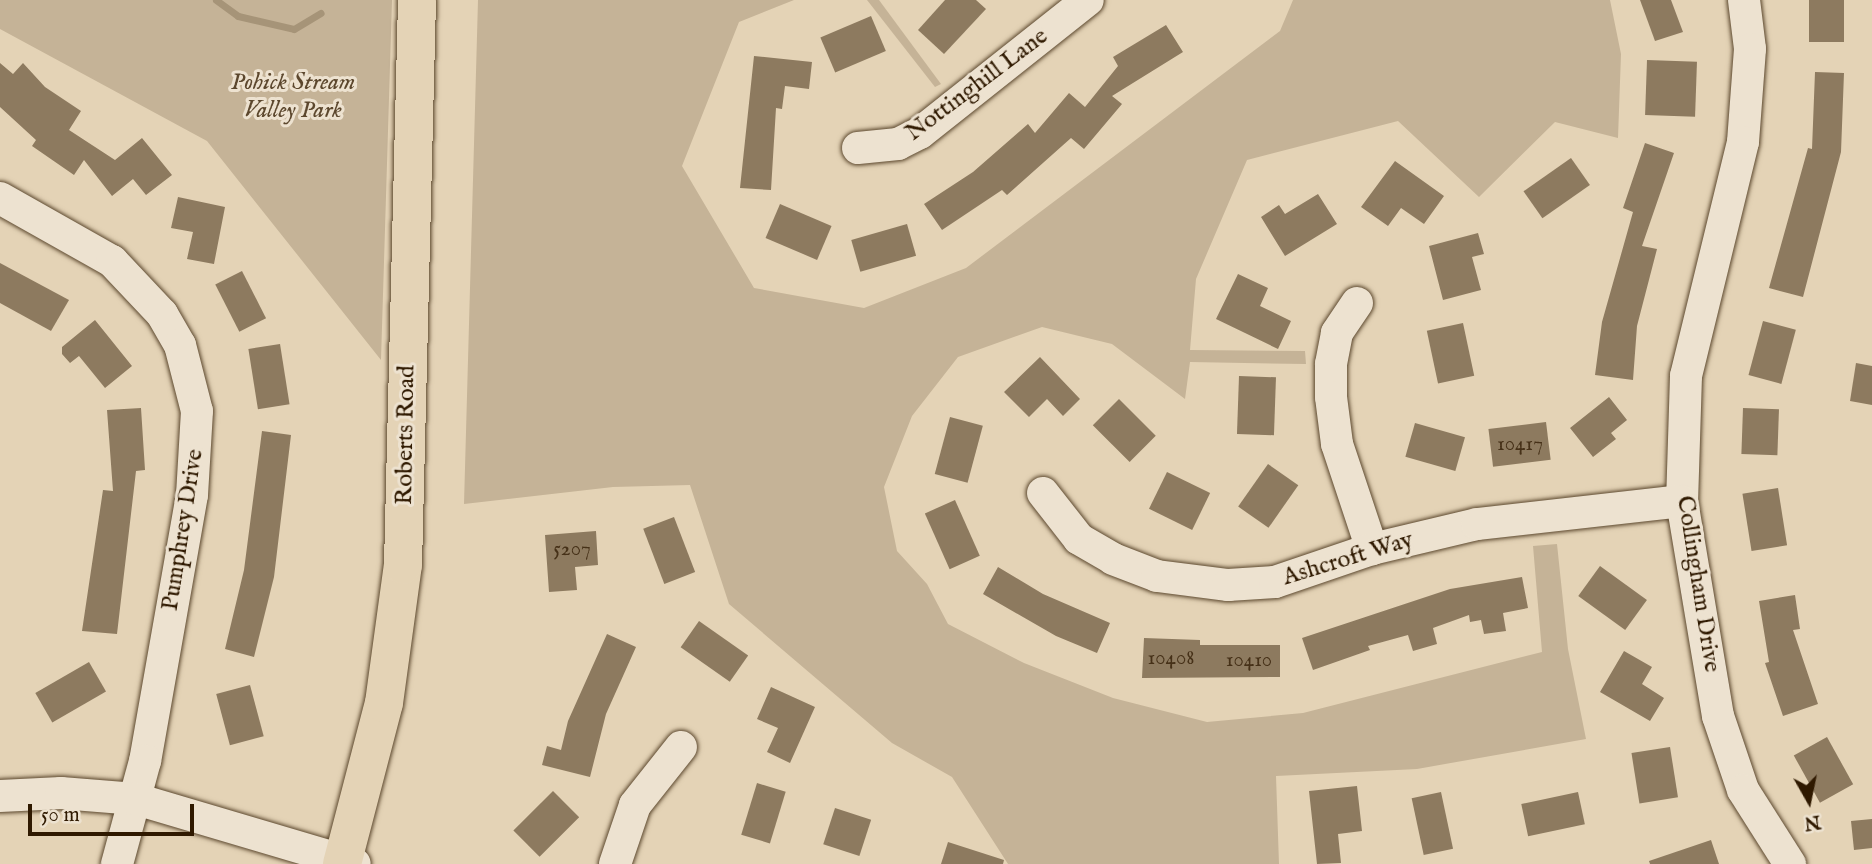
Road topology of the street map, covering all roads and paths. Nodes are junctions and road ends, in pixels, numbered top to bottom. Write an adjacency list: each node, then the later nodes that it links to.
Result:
1 (417, 0): 13 (main road, Roberts Road)
2 (1088, 0): 4 (street, Nottinghill Lane)
3 (1744, 0): 8 (street, Collingham Drive)
4 (858, 148)
5 (0, 198): 12 (street, Pumphrey Drive)
6 (1357, 303): 9 (street)
7 (1043, 493): 9 (street, Ashcroft Way)
8 (1682, 501): 9 (street, Ashcroft Way); 16 (street, Collingham Drive)
9 (1372, 549)
10 (681, 747): 15 (street)
11 (0, 796): 12 (street)
12 (136, 799): 13 (street); 14 (street, Pumphrey Drive)
13 (347, 863)
14 (117, 864)
15 (615, 864)
16 (1790, 864)

